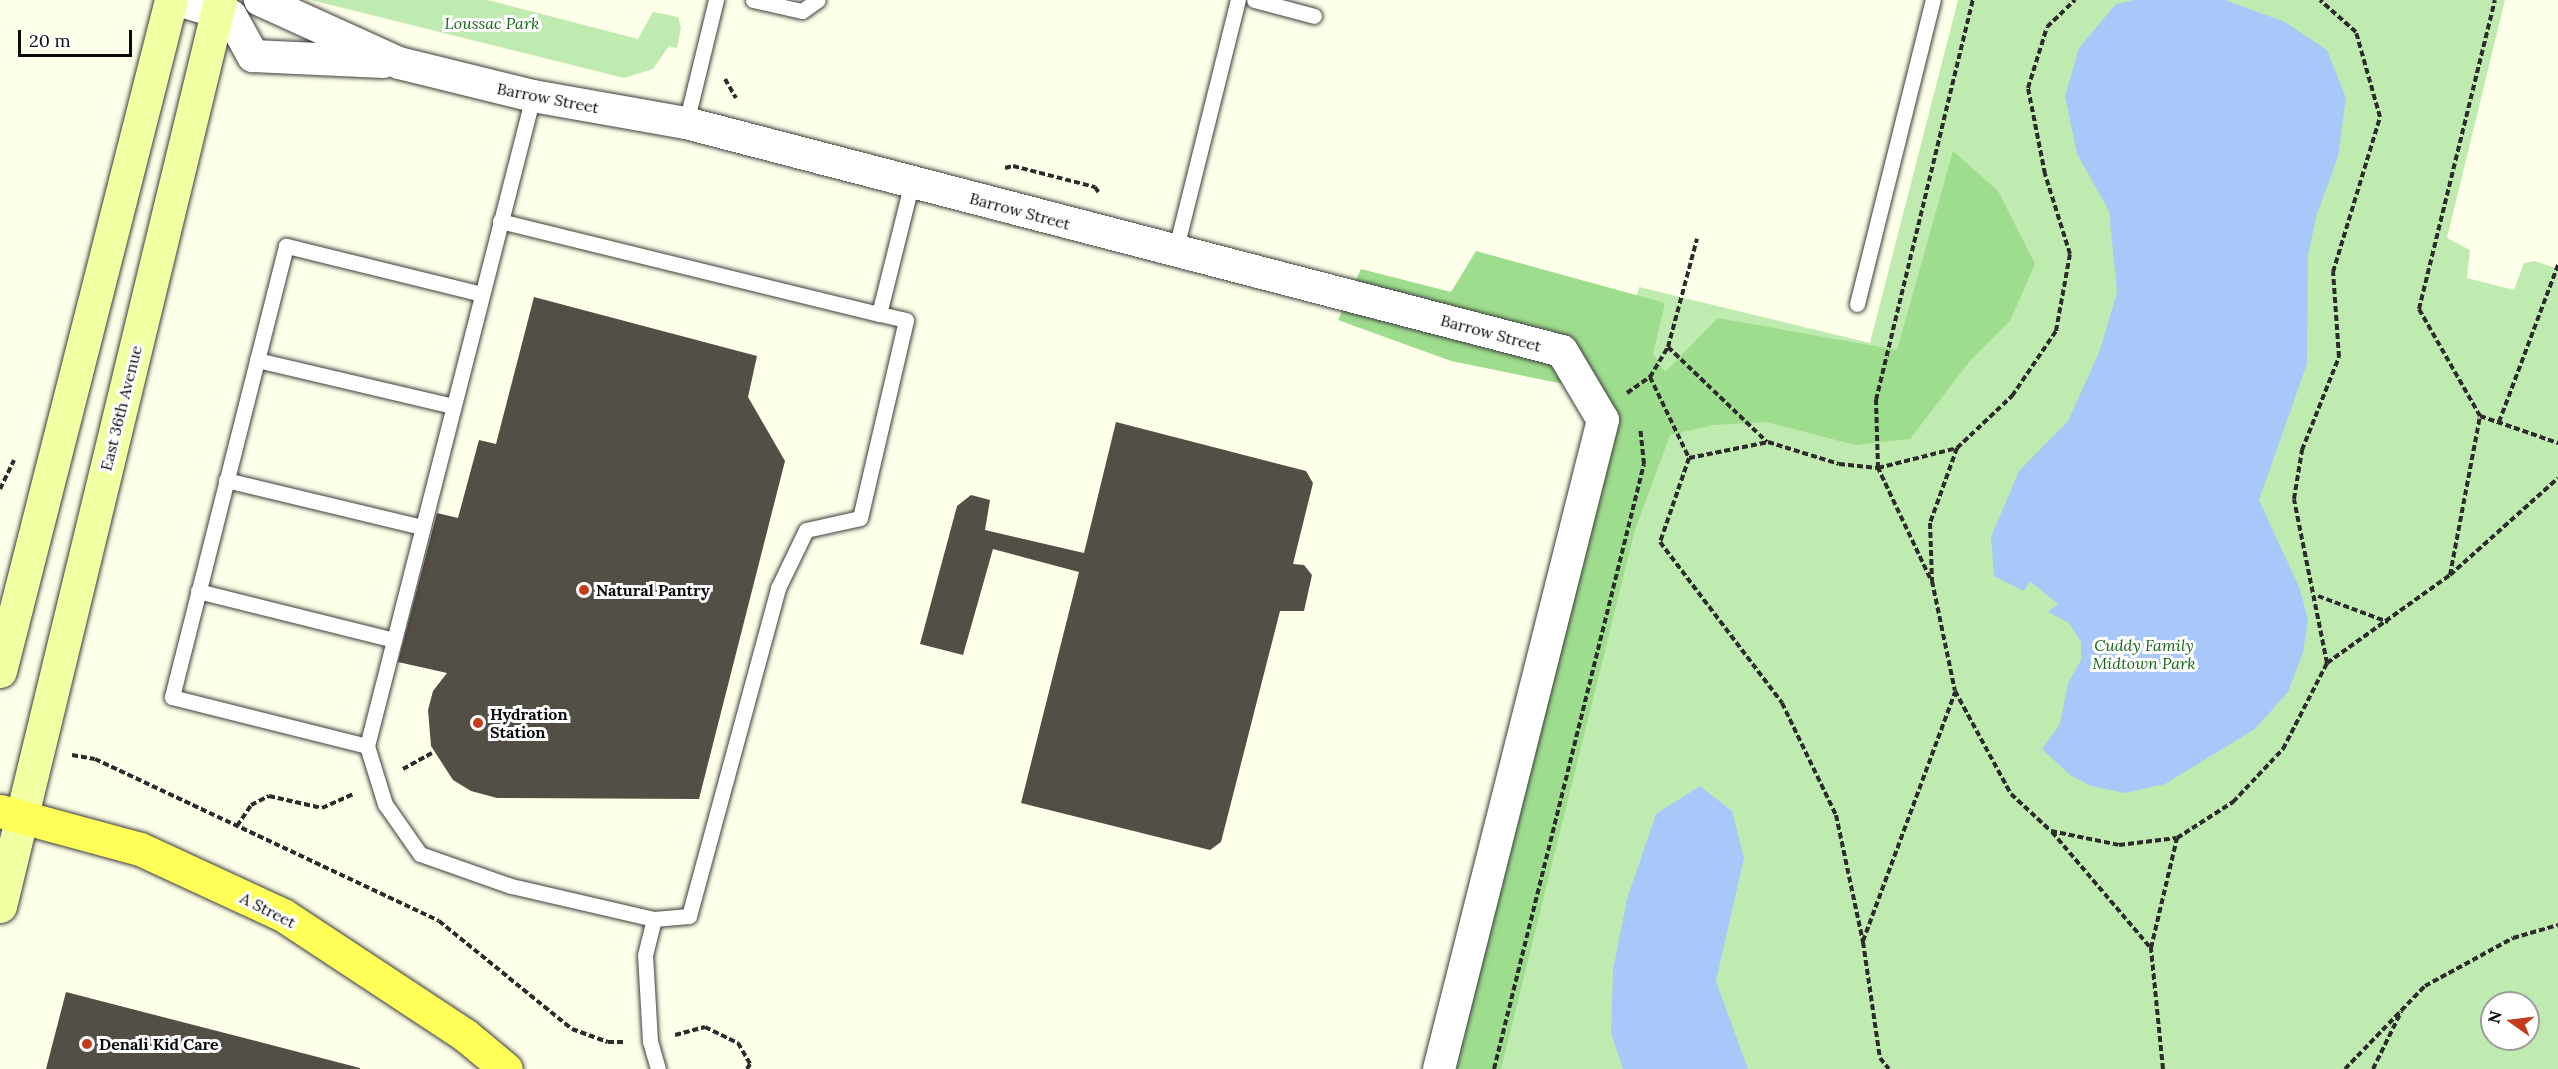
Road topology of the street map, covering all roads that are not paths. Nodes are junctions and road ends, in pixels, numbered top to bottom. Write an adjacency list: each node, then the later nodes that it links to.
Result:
1 (171, 0): 27 (main road)
2 (178, 0): 10 (street)
3 (260, 0): 12 (street, Barrow Street)
4 (716, 0): 14 (lane)
5 (753, 0): 6 (lane)
6 (818, 0)
7 (1238, 0): 17 (lane)
8 (1254, 0): 11 (lane)
9 (1933, 0): 19 (lane)
10 (229, 7): 12 (street, Barrow Street); 29 (main road, East 36th Avenue)
11 (1314, 16)
12 (399, 63): 13 (street, Barrow Street)
13 (533, 96): 14 (street, Barrow Street); 16 (lane)
14 (686, 123): 15 (street, Barrow Street)
15 (912, 182): 17 (street, Barrow Street); 20 (lane)
16 (500, 221): 18 (lane); 20 (lane)
17 (1175, 252): 34 (street, Barrow Street)
18 (482, 294): 21 (lane); 22 (lane)
19 (1857, 304)
20 (879, 314): 31 (lane)
21 (257, 360): 22 (lane); 23 (lane)
22 (453, 406): 24 (lane)
23 (226, 480): 24 (lane); 25 (lane)
24 (422, 527): 26 (lane)
25 (198, 591): 26 (lane); 28 (lane)
26 (394, 640): 28 (lane)
27 (0, 671)
28 (367, 746): 31 (lane)
29 (10, 813): 30 (main road, East 36th Avenue); 32 (main road, A Street)
30 (0, 906)
31 (654, 919): 33 (lane)
32 (506, 1069)
33 (658, 1069)
34 (1439, 1069)

